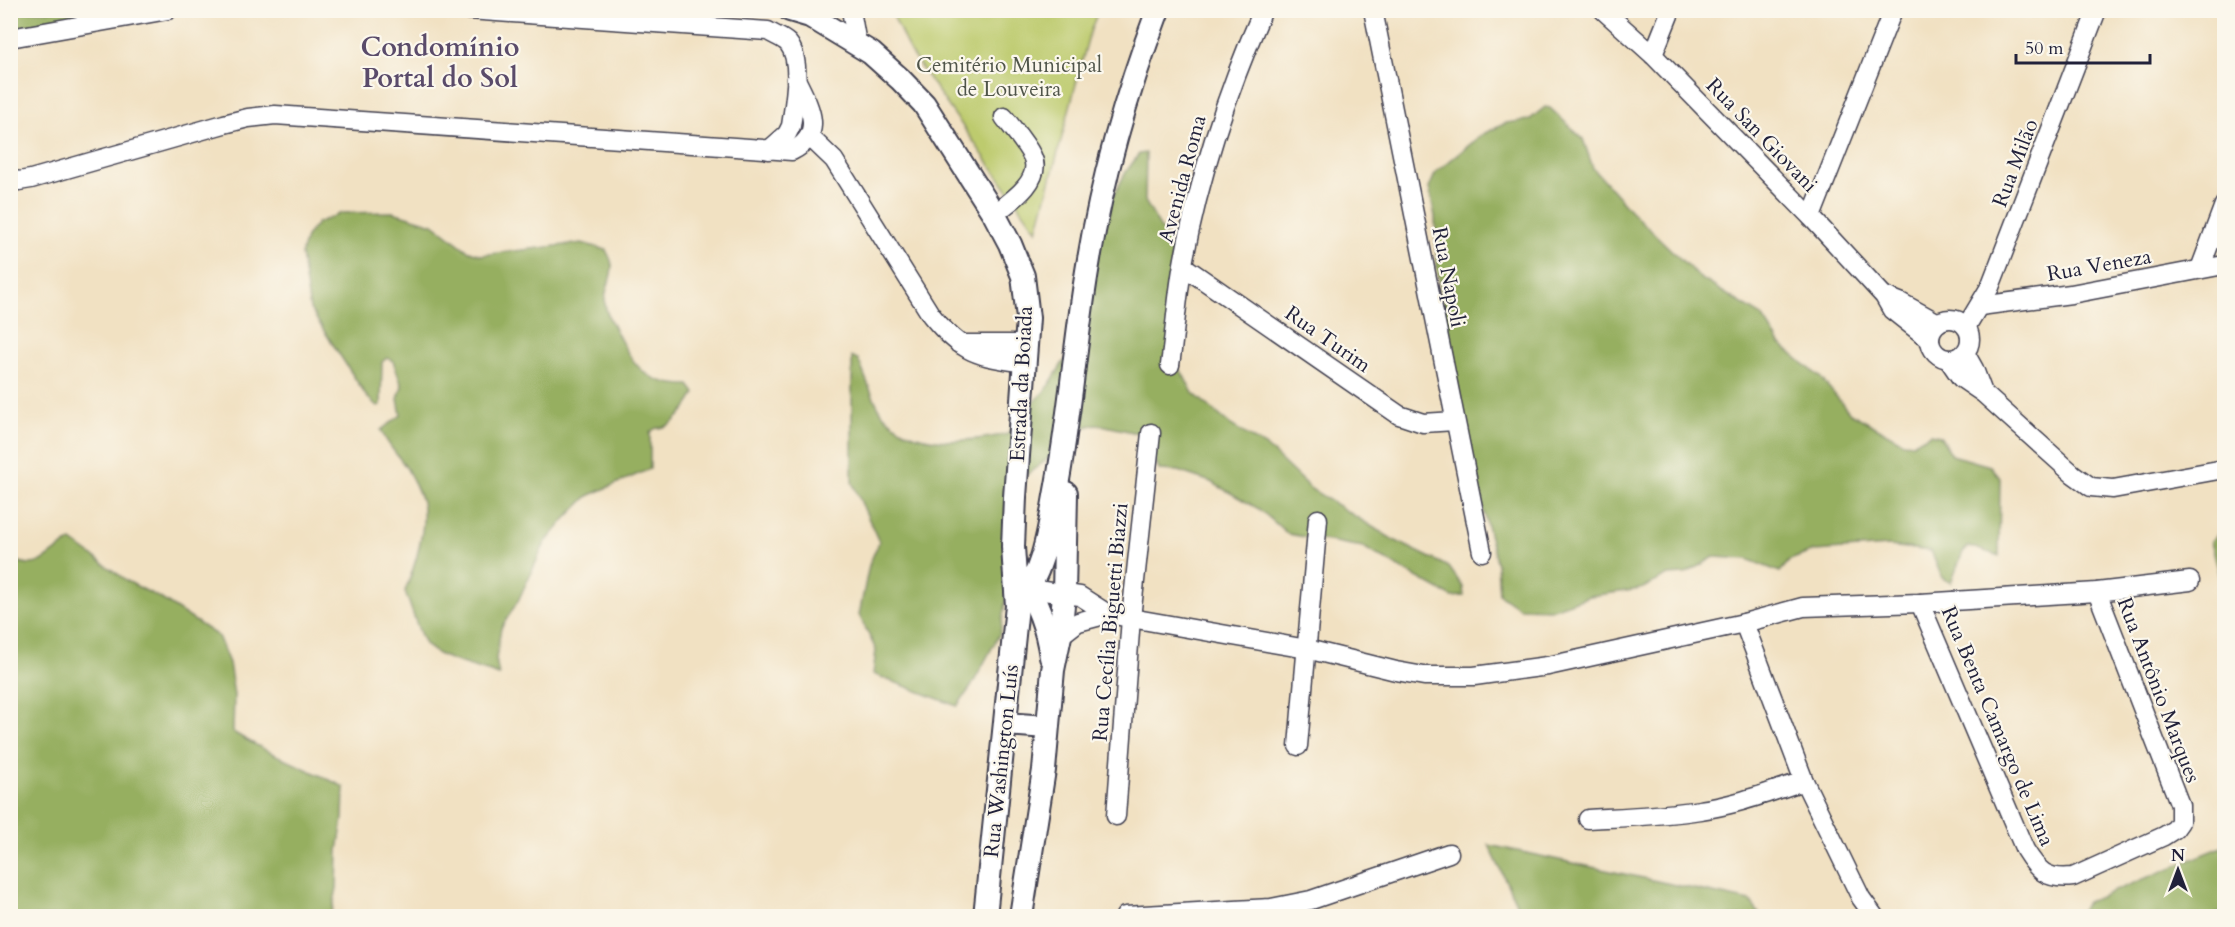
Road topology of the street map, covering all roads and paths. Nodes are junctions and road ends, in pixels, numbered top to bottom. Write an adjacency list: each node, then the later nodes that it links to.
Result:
1 (168, 10): 12 (street)
2 (469, 10): 15 (street)
3 (851, 10): 13 (street)
4 (1158, 10): 36 (main road)
5 (1263, 10): 24 (street, Avenida Roma)
6 (1373, 10): 34 (street, Rua Napoli)
7 (1603, 10): 14 (street, Rua San Giovani)
8 (1671, 10): 14 (street)
9 (1893, 10): 22 (street)
10 (2097, 10): 27 (street, Rua Milão)
11 (801, 12): 13 (main road, Estrada da Boiada)
12 (10, 38)
13 (857, 44): 21 (main road, Estrada da Boiada)
14 (1653, 55): 22 (street, Rua San Giovani)
15 (796, 79): 17 (street); 18 (street)
16 (1004, 117): 21 (street)
17 (810, 137): 18 (street); 31 (street)
18 (769, 150): 19 (street)
19 (10, 179)
20 (2224, 205): 25 (street)
21 (994, 214): 31 (main road, Estrada da Boiada)
22 (1811, 218): 26 (street, Rua San Giovani)
23 (2224, 264): 25 (street, Rua Veneza)
24 (1183, 266): 33 (street, Avenida Roma); 34 (street, Rua Turim)
25 (2200, 269): 27 (street, Rua Veneza)
26 (1884, 296): 28 (street, Rua San Giovani); 30 (street, Rua San Giovani)
27 (1980, 306): 29 (street, Rua Milão)
28 (1938, 323): 29 (street); 30 (street)
29 (1966, 327): 32 (street)
30 (1930, 340): 32 (street)
31 (1026, 353): 38 (main road, Estrada da Boiada)
32 (1956, 356): 37 (street)
33 (1170, 365)
34 (1455, 420): 41 (street, Rua Napoli)
35 (1151, 433): 48 (street, Rua Cecília Biguetti Biazzi)
36 (1064, 453): 40 (main road); 44 (main road)
37 (2224, 469)
38 (1015, 497): 40 (main road); 45 (main road, Estrada da Boiada)
39 (1318, 519): 51 (street)
40 (1050, 523): 45 (main road)
41 (1482, 552)
42 (2190, 580): 43 (street)
43 (2097, 592): 46 (street); 57 (street, Rua Antônio Marques)
44 (1064, 595): 45 (street); 47 (street); 50 (main road)
45 (1023, 598): 52 (main road); 53 (main road, Rua Washington Luís)
46 (1920, 603): 49 (street); 57 (street, Rua Benta Camargo de Lima)
47 (1108, 614): 48 (street); 50 (street)
48 (1131, 618): 51 (street); 58 (street, Rua Cecília Biguetti Biazzi)
49 (1744, 623): 51 (street); 56 (street)
50 (1060, 636): 52 (main road)
51 (1307, 649): 55 (street)
52 (1053, 670): 54 (main road)
53 (1006, 724): 54 (main road); 62 (main road, Rua Washington Luís)
54 (1047, 727): 63 (main road)
55 (1298, 746)
56 (1804, 781): 59 (street); 65 (street)
57 (2180, 805)
58 (1116, 816)
59 (1588, 819)
60 (1449, 853): 61 (street)
61 (1271, 912): 64 (street)
62 (985, 916)
63 (1021, 916)
64 (1125, 916)
65 (1874, 916)

